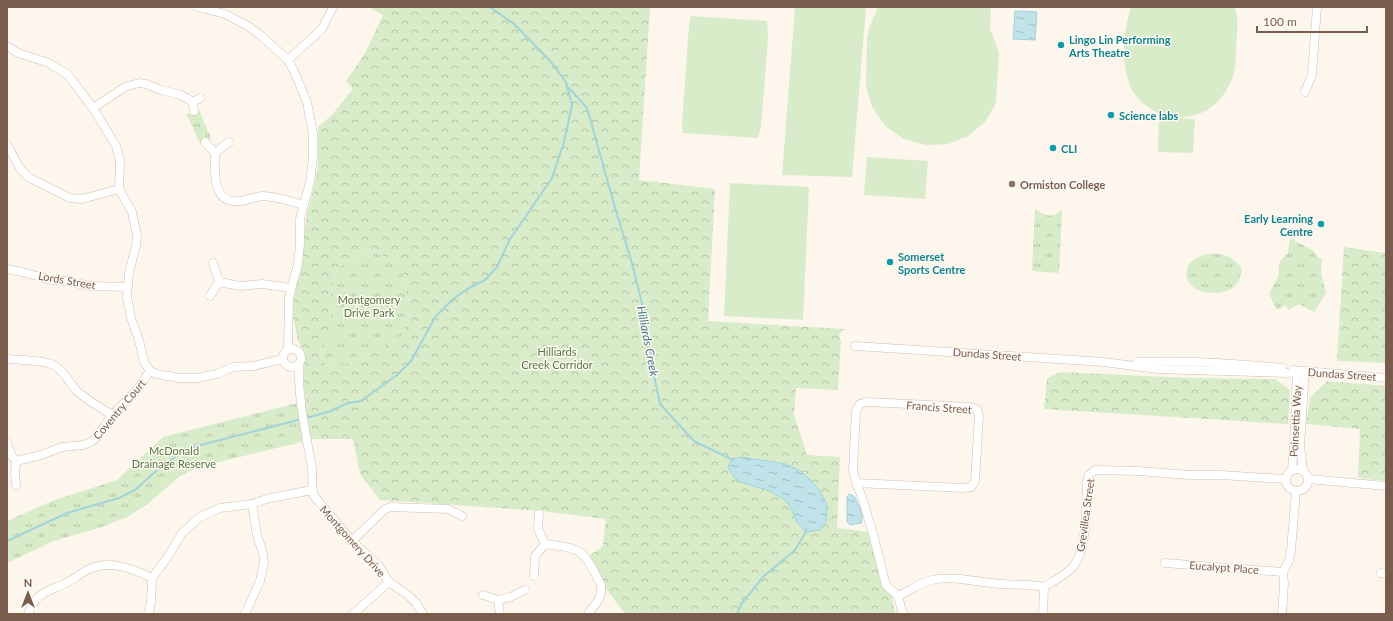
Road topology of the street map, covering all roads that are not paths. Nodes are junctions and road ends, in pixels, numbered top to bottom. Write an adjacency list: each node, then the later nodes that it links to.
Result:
1 (198, 7): 5 (street)
2 (333, 7): 5 (street)
3 (1317, 7): 6 (street)
4 (7, 46): 9 (street)
5 (288, 60): 16 (street)
6 (1305, 92)
7 (200, 98): 8 (street)
8 (193, 102): 9 (street); 10 (street)
9 (93, 108): 15 (street)
10 (194, 111)
11 (205, 142): 14 (street)
12 (229, 142): 14 (street)
13 (7, 144): 15 (street)
14 (215, 152): 16 (street)
15 (119, 189): 20 (street)
16 (303, 205): 21 (street)
17 (213, 263): 19 (street)
18 (7, 269): 20 (street, Lords Street)
19 (219, 282): 21 (street); 22 (street)
20 (127, 287): 29 (street)
21 (291, 288): 24 (street)
22 (210, 296)
23 (855, 346): 30 (street, Dundas Street)
24 (292, 349): 26 (street); 27 (street)
25 (7, 359): 33 (street)
26 (283, 359): 28 (street); 29 (street)
27 (298, 365): 28 (street); 32 (street)
28 (289, 366): 32 (street)
29 (150, 371): 33 (street, Coventry Court)
30 (1301, 371): 31 (street, Dundas Street); 36 (street, Poinsettia Way); 37 (street, Poinsettia Way)
31 (1386, 378)
32 (298, 383): 43 (street)
33 (112, 415): 35 (street, Coventry Court)
34 (7, 442): 35 (street)
35 (16, 461): 41 (street)
36 (1292, 470): 37 (street); 38 (street)
37 (1303, 471): 39 (street)
38 (1286, 479): 44 (street); 55 (street, Grevillea Street)
39 (1308, 479): 42 (street); 44 (street)
40 (856, 483): 40 (street, Francis Street); 58 (street, Francis Street)
41 (16, 485)
42 (1386, 486)
43 (312, 490): 45 (street); 48 (street, Montgomery Drive)
44 (1296, 491): 51 (street)
45 (252, 504): 53 (street); 62 (street)
46 (540, 514): 49 (street)
47 (462, 516): 48 (street)
48 (352, 541): 54 (street, Montgomery Drive)
49 (545, 544): 52 (street); 66 (street)
50 (1165, 563): 51 (street, Eucalypt Place)
51 (1283, 572): 69 (street)
52 (534, 576)
53 (152, 578): 60 (street); 61 (street)
54 (389, 582): 63 (street); 64 (street, Montgomery Drive)
55 (1044, 587): 58 (street); 68 (street)
56 (525, 590): 59 (street)
57 (483, 595): 59 (street)
58 (898, 596): 67 (street, Francis Street)
59 (498, 600): 65 (street)
60 (28, 614)
61 (149, 614)
62 (244, 614)
63 (353, 614)
64 (423, 614)
65 (500, 614)
66 (588, 614)
67 (904, 614)
68 (1043, 614)
69 (1282, 614)

